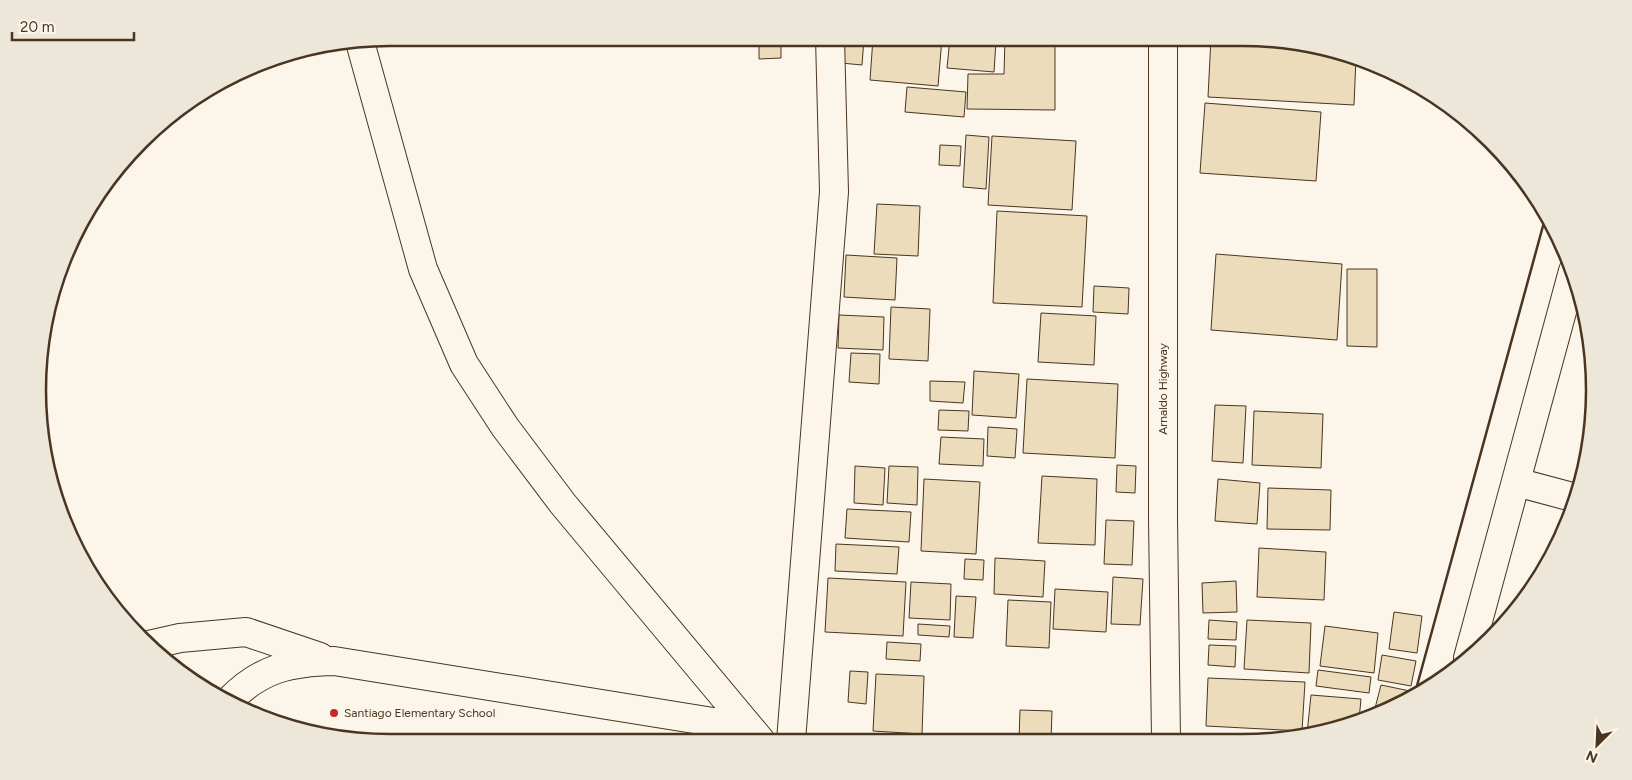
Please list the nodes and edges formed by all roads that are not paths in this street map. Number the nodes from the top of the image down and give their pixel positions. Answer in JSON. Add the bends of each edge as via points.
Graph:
{"nodes":[{"id":1,"x":830,"y":46,"type":"edge"},
{"id":2,"x":1163,"y":46,"type":"edge"},
{"id":3,"x":362,"y":48,"type":"edge"},
{"id":4,"x":1569,"y":285,"type":"edge"},
{"id":5,"x":1516,"y":482,"type":"junction"},
{"id":6,"x":1569,"y":496,"type":"edge"},
{"id":7,"x":158,"y":643,"type":"edge"},
{"id":8,"x":1471,"y":646,"type":"edge"},
{"id":9,"x":334,"y":661,"type":"junction"},
{"id":10,"x":234,"y":696,"type":"edge"},
{"id":11,"x":750,"y":734,"type":"edge"},
{"id":12,"x":755,"y":734,"type":"edge"},
{"id":13,"x":792,"y":734,"type":"edge"},
{"id":14,"x":1166,"y":734,"type":"edge"}],
"edges":[{"from":1,"to":13,"type":"street","via":[[834,192]]},
{"from":2,"to":14,"type":"street","name":"Arnaldo Highway"},
{"from":3,"to":12,"type":"street","via":[[423,269],[464,364],[505,427],[563,504]]},
{"from":4,"to":5,"type":"street"},
{"from":5,"to":6,"type":"street"},
{"from":5,"to":8,"type":"street"},
{"from":7,"to":9,"type":"street","via":[[246,632]]},
{"from":9,"to":10,"type":"street","via":[[300,662],[277,668],[256,678]]},
{"from":9,"to":11,"type":"street"}]}
